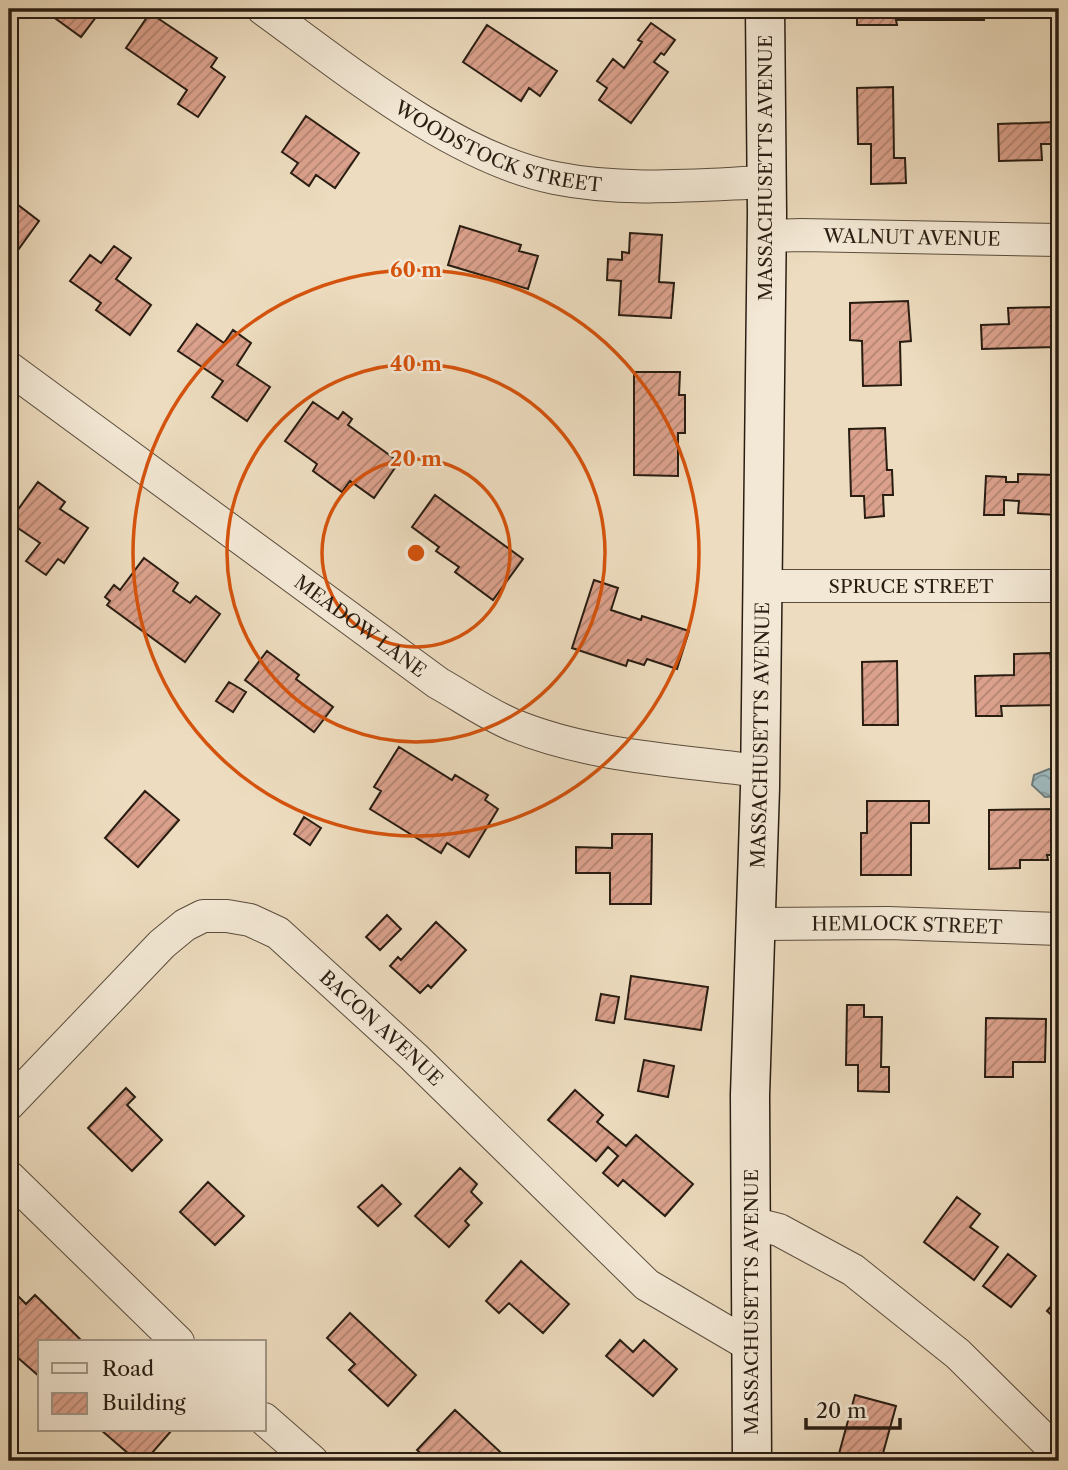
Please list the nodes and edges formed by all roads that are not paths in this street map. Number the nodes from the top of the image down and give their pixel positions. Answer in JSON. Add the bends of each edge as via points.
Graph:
{"nodes":[{"id":1,"x":263,"y":9,"type":"edge"},
{"id":2,"x":765,"y":9,"type":"edge"},
{"id":3,"x":766,"y":182,"type":"junction"},
{"id":4,"x":767,"y":236,"type":"junction"},
{"id":5,"x":1059,"y":240,"type":"edge"},
{"id":6,"x":9,"y":369,"type":"edge"},
{"id":7,"x":762,"y":586,"type":"junction"},
{"id":8,"x":1059,"y":586,"type":"edge"},
{"id":9,"x":760,"y":771,"type":"junction"},
{"id":10,"x":757,"y":924,"type":"junction"},
{"id":11,"x":1059,"y":929,"type":"edge"},
{"id":12,"x":9,"y":1104,"type":"edge"},
{"id":13,"x":9,"y":1177,"type":"edge"},
{"id":14,"x":751,"y":1223,"type":"junction"},
{"id":15,"x":176,"y":1340,"type":"edge"},
{"id":16,"x":751,"y":1346,"type":"junction"},
{"id":17,"x":266,"y":1421,"type":"edge"},
{"id":18,"x":1059,"y":1454,"type":"edge"},
{"id":19,"x":312,"y":1461,"type":"edge"},
{"id":20,"x":752,"y":1461,"type":"edge"}],
"edges":[{"from":1,"to":3,"type":"street","name":"WOODSTOCK STREET","via":[[441,131],[517,168],[596,184]]},
{"from":2,"to":3,"type":"main road","name":"MASSACHUSETTS AVENUE"},
{"from":3,"to":4,"type":"main road","name":"MASSACHUSETTS AVENUE"},
{"from":4,"to":5,"type":"street","name":"WALNUT AVENUE"},
{"from":4,"to":7,"type":"main road","name":"MASSACHUSETTS AVENUE"},
{"from":6,"to":9,"type":"street","name":"MEADOW LANE","via":[[438,683],[513,725],[625,755]]},
{"from":7,"to":8,"type":"street","name":"SPRUCE STREET"},
{"from":7,"to":9,"type":"main road","name":"MASSACHUSETTS AVENUE"},
{"from":9,"to":10,"type":"main road","name":"MASSACHUSETTS AVENUE"},
{"from":10,"to":11,"type":"street","name":"HEMLOCK STREET"},
{"from":10,"to":14,"type":"main road","name":"MASSACHUSETTS AVENUE","via":[[750,1095]]},
{"from":12,"to":16,"type":"street","name":"BACON AVENUE","via":[[185,925],[203,916],[250,920],[278,933],[350,997],[647,1285]]},
{"from":13,"to":15,"type":"street"},
{"from":14,"to":16,"type":"main road","name":"MASSACHUSETTS AVENUE"},
{"from":14,"to":18,"type":"street","via":[[779,1230],[853,1270],[958,1354]]},
{"from":16,"to":20,"type":"main road","name":"MASSACHUSETTS AVENUE"},
{"from":17,"to":19,"type":"street"}]}
